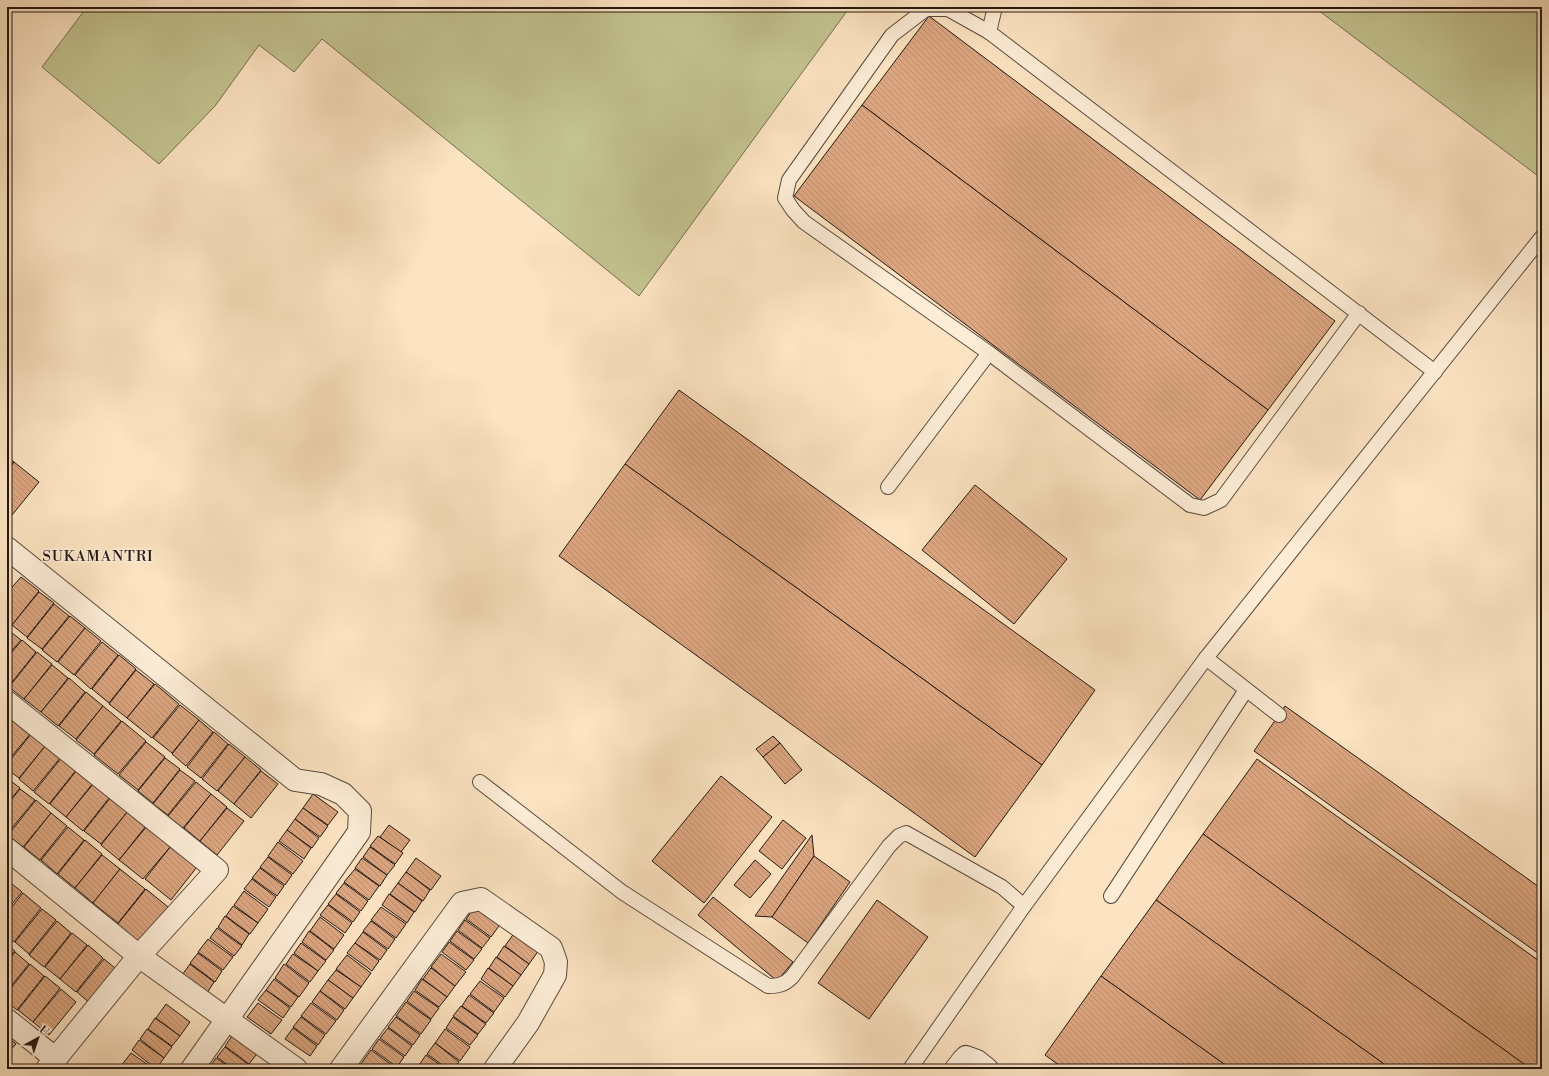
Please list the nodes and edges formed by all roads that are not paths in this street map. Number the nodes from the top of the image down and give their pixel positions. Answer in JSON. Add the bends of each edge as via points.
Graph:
{"nodes":[{"id":1,"x":995,"y":7,"type":"edge"},
{"id":2,"x":989,"y":32,"type":"junction"},
{"id":3,"x":1542,"y":237,"type":"edge"},
{"id":4,"x":1359,"y":313,"type":"junction"},
{"id":5,"x":989,"y":353,"type":"junction"},
{"id":6,"x":1435,"y":372,"type":"junction"},
{"id":7,"x":888,"y":487,"type":"dead end"},
{"id":8,"x":11,"y":558,"type":"edge"},
{"id":9,"x":1206,"y":658,"type":"junction"},
{"id":10,"x":1246,"y":690,"type":"junction"},
{"id":11,"x":7,"y":702,"type":"edge"},
{"id":12,"x":1279,"y":715,"type":"dead end"},
{"id":13,"x":480,"y":782,"type":"dead end"},
{"id":14,"x":7,"y":849,"type":"edge"},
{"id":15,"x":1111,"y":896,"type":"dead end"},
{"id":16,"x":1024,"y":906,"type":"junction"},
{"id":17,"x":139,"y":956,"type":"junction"},
{"id":18,"x":7,"y":1020,"type":"edge"},
{"id":19,"x":228,"y":1020,"type":"junction"},
{"id":20,"x":51,"y":1064,"type":"edge"},
{"id":21,"x":959,"y":1064,"type":"edge"},
{"id":22,"x":192,"y":1069,"type":"edge"},
{"id":23,"x":296,"y":1069,"type":"edge"},
{"id":24,"x":342,"y":1069,"type":"edge"},
{"id":25,"x":496,"y":1069,"type":"edge"},
{"id":26,"x":910,"y":1069,"type":"edge"},
{"id":27,"x":987,"y":1069,"type":"edge"}],
"edges":[{"from":1,"to":2,"type":"lane"},
{"from":2,"to":4,"type":"lane"},
{"from":2,"to":5,"type":"lane","via":[[948,9],[926,9],[892,36],[789,180],[785,198],[804,222]]},
{"from":3,"to":6,"type":"lane"},
{"from":4,"to":5,"type":"lane","via":[[1221,500],[1204,508],[1190,505]]},
{"from":4,"to":6,"type":"lane"},
{"from":5,"to":7,"type":"lane"},
{"from":6,"to":9,"type":"lane"},
{"from":8,"to":19,"type":"street","via":[[295,780],[320,784],[343,794],[360,811],[359,832]]},
{"from":9,"to":10,"type":"lane"},
{"from":9,"to":16,"type":"lane"},
{"from":10,"to":12,"type":"lane"},
{"from":10,"to":15,"type":"lane"},
{"from":11,"to":17,"type":"street","via":[[217,870]]},
{"from":13,"to":16,"type":"lane","via":[[622,892],[768,986],[786,983],[792,977],[890,846],[899,836],[906,833],[1002,888]]},
{"from":14,"to":17,"type":"street"},
{"from":16,"to":26,"type":"lane"},
{"from":17,"to":19,"type":"street"},
{"from":17,"to":20,"type":"street"},
{"from":18,"to":20,"type":"street"},
{"from":19,"to":22,"type":"street"},
{"from":19,"to":23,"type":"street"},
{"from":21,"to":27,"type":"street","via":[[966,1057]]},
{"from":24,"to":25,"type":"street","via":[[462,903],[481,899],[551,948],[556,962],[555,975],[528,1023]]}]}
